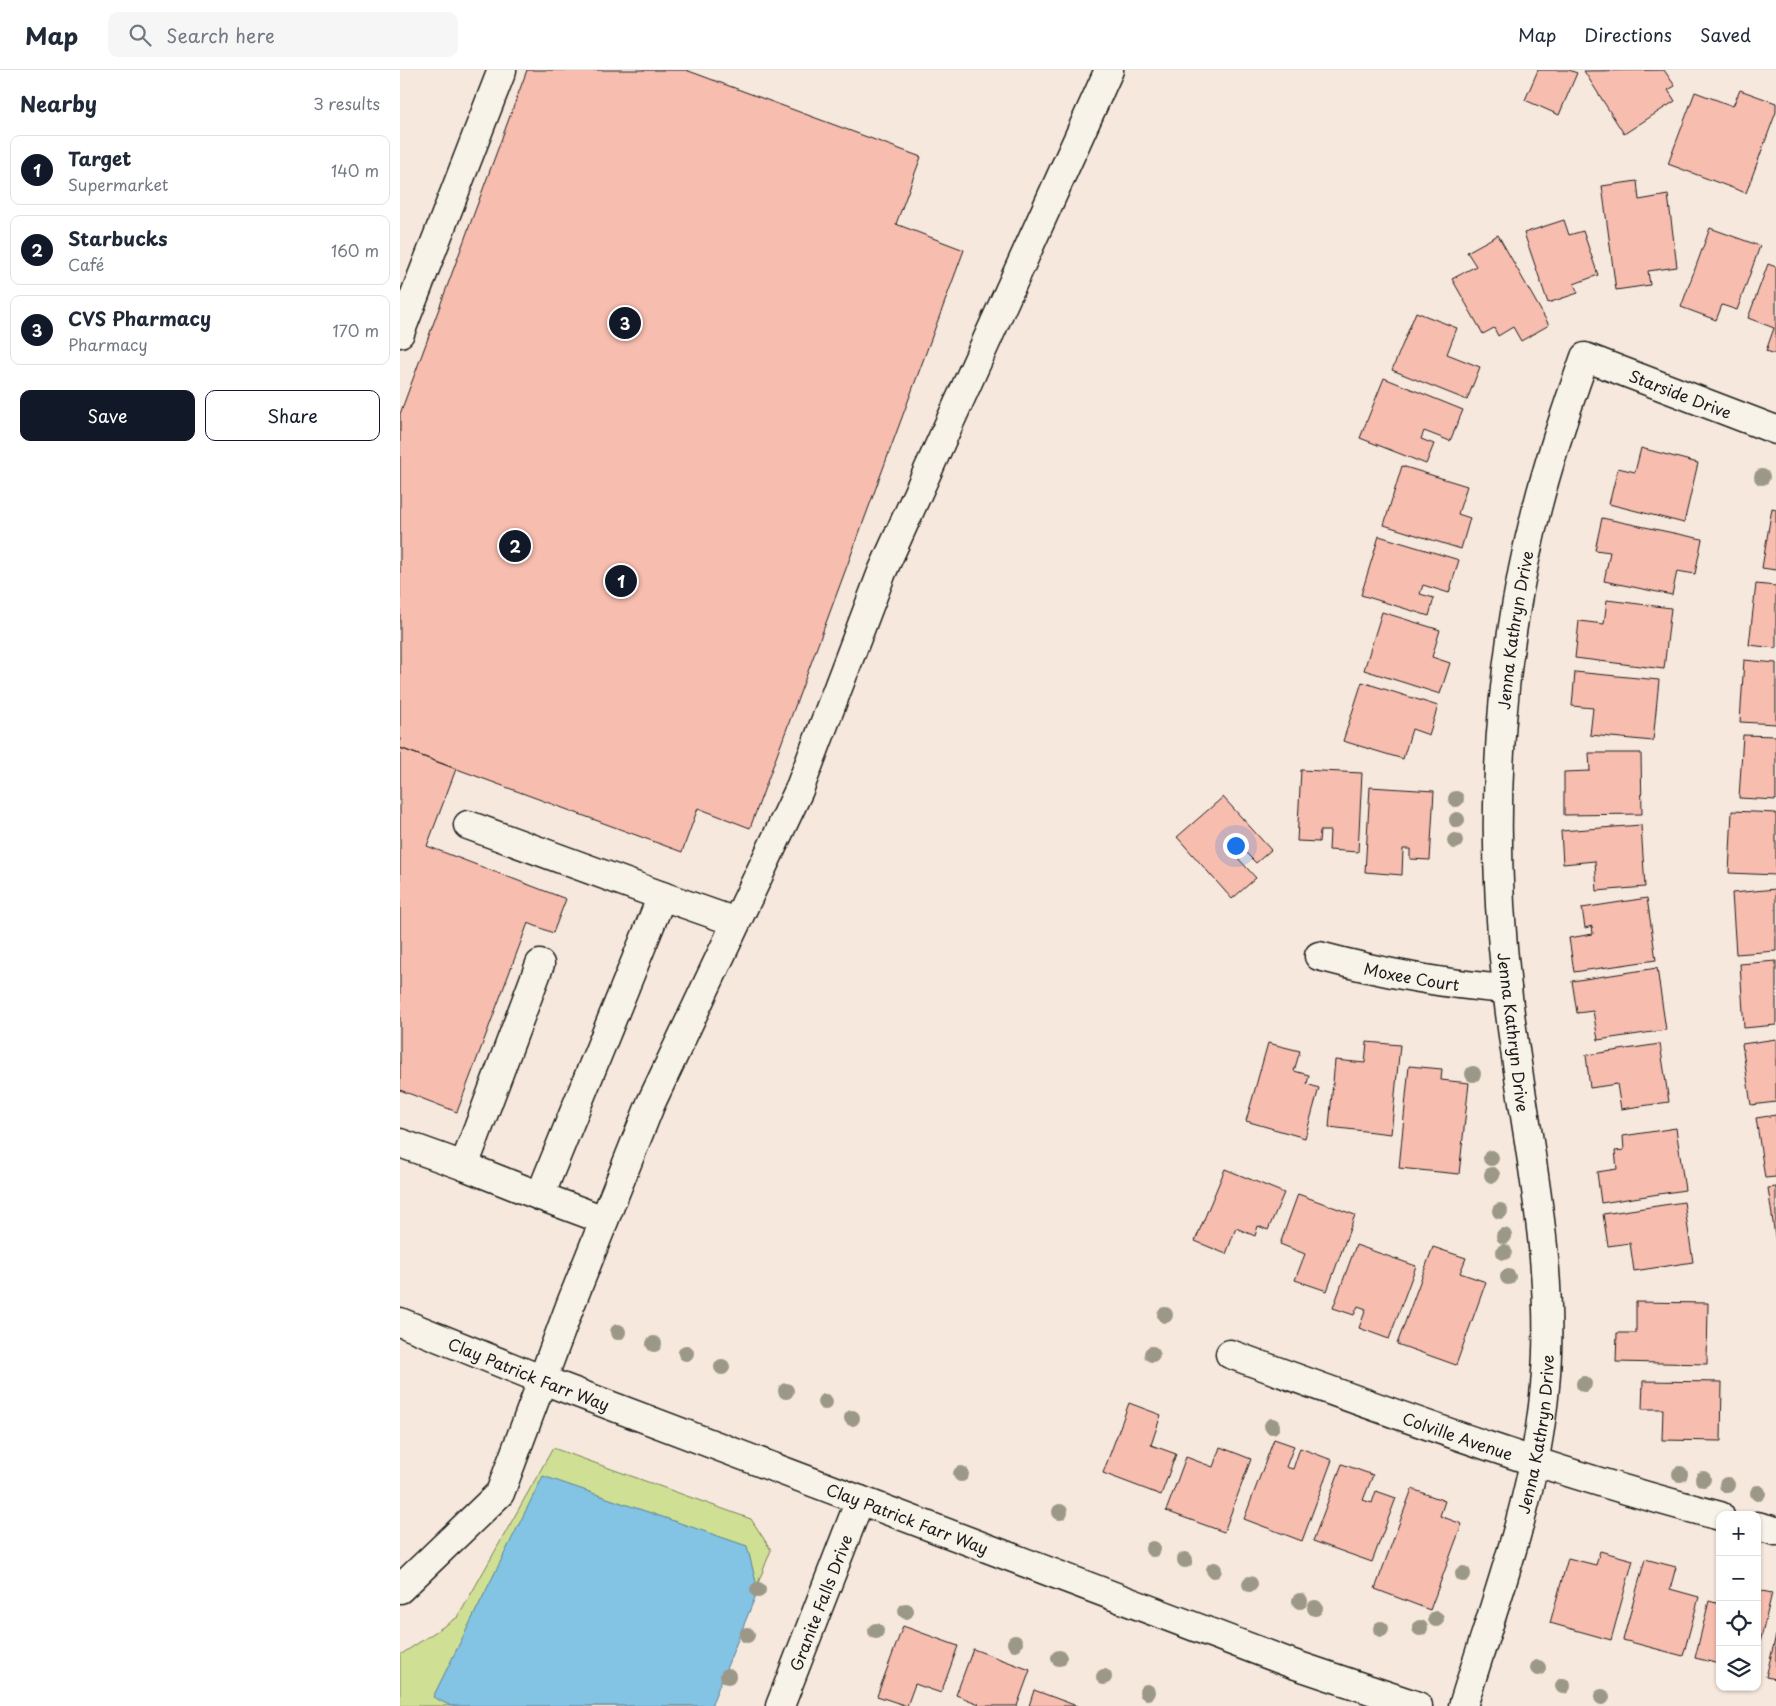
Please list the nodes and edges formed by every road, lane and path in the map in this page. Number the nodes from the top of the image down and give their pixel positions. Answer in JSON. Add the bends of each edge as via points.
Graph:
{"nodes":[{"id":1,"x":502,"y":70,"type":"edge"},
{"id":2,"x":1109,"y":70,"type":"edge"},
{"id":3,"x":400,"y":333,"type":"edge"},
{"id":4,"x":1585,"y":357,"type":"joint"},
{"id":5,"x":1776,"y":430,"type":"edge"},
{"id":6,"x":468,"y":825,"type":"dead end"},
{"id":7,"x":662,"y":896,"type":"junction"},
{"id":8,"x":736,"y":922,"type":"junction"},
{"id":9,"x":1319,"y":956,"type":"dead end"},
{"id":10,"x":540,"y":964,"type":"dead end"},
{"id":11,"x":1507,"y":989,"type":"junction"},
{"id":12,"x":400,"y":1143,"type":"edge"},
{"id":13,"x":464,"y":1166,"type":"junction"},
{"id":14,"x":540,"y":1196,"type":"junction"},
{"id":15,"x":604,"y":1220,"type":"junction"},
{"id":16,"x":400,"y":1322,"type":"edge"},
{"id":17,"x":1230,"y":1354,"type":"dead end"},
{"id":18,"x":543,"y":1380,"type":"junction"},
{"id":19,"x":1535,"y":1462,"type":"junction"},
{"id":20,"x":860,"y":1500,"type":"junction"},
{"id":21,"x":1716,"y":1515,"type":"edge"},
{"id":22,"x":1761,"y":1527,"type":"edge"},
{"id":23,"x":1776,"y":1531,"type":"edge"},
{"id":24,"x":400,"y":1589,"type":"edge"},
{"id":25,"x":780,"y":1706,"type":"edge"},
{"id":26,"x":1418,"y":1706,"type":"edge"},
{"id":27,"x":1463,"y":1706,"type":"edge"}],
"edges":[{"from":1,"to":3,"type":"street"},
{"from":2,"to":8,"type":"street","via":[[882,572],[799,790]]},
{"from":4,"to":5,"type":"street","name":"Starside Drive"},
{"from":4,"to":11,"type":"street","name":"Jenna Kathryn Drive","via":[[1536,509],[1514,620],[1502,710],[1497,801],[1498,892]]},
{"from":6,"to":7,"type":"street"},
{"from":7,"to":8,"type":"street"},
{"from":7,"to":14,"type":"street"},
{"from":8,"to":15,"type":"street","via":[[651,1103]]},
{"from":9,"to":11,"type":"street","name":"Moxee Court","via":[[1392,975]]},
{"from":10,"to":13,"type":"street"},
{"from":11,"to":19,"type":"street","name":"Jenna Kathryn Drive","via":[[1545,1259],[1548,1322],[1546,1386]]},
{"from":12,"to":13,"type":"street"},
{"from":13,"to":14,"type":"street"},
{"from":14,"to":15,"type":"street"},
{"from":15,"to":18,"type":"street"},
{"from":16,"to":18,"type":"street","name":"Clay Patrick Farr Way"},
{"from":17,"to":19,"type":"street","name":"Colville Avenue"},
{"from":18,"to":20,"type":"street","name":"Clay Patrick Farr Way"},
{"from":18,"to":24,"type":"street","via":[[500,1493]]},
{"from":19,"to":21,"type":"street","name":"Colville Avenue"},
{"from":19,"to":27,"type":"street","name":"Jenna Kathryn Drive","via":[[1527,1500]]},
{"from":20,"to":25,"type":"street","name":"Granite Falls Drive"},
{"from":20,"to":26,"type":"street","name":"Clay Patrick Farr Way","via":[[1292,1664]]},
{"from":22,"to":23,"type":"street"}]}
